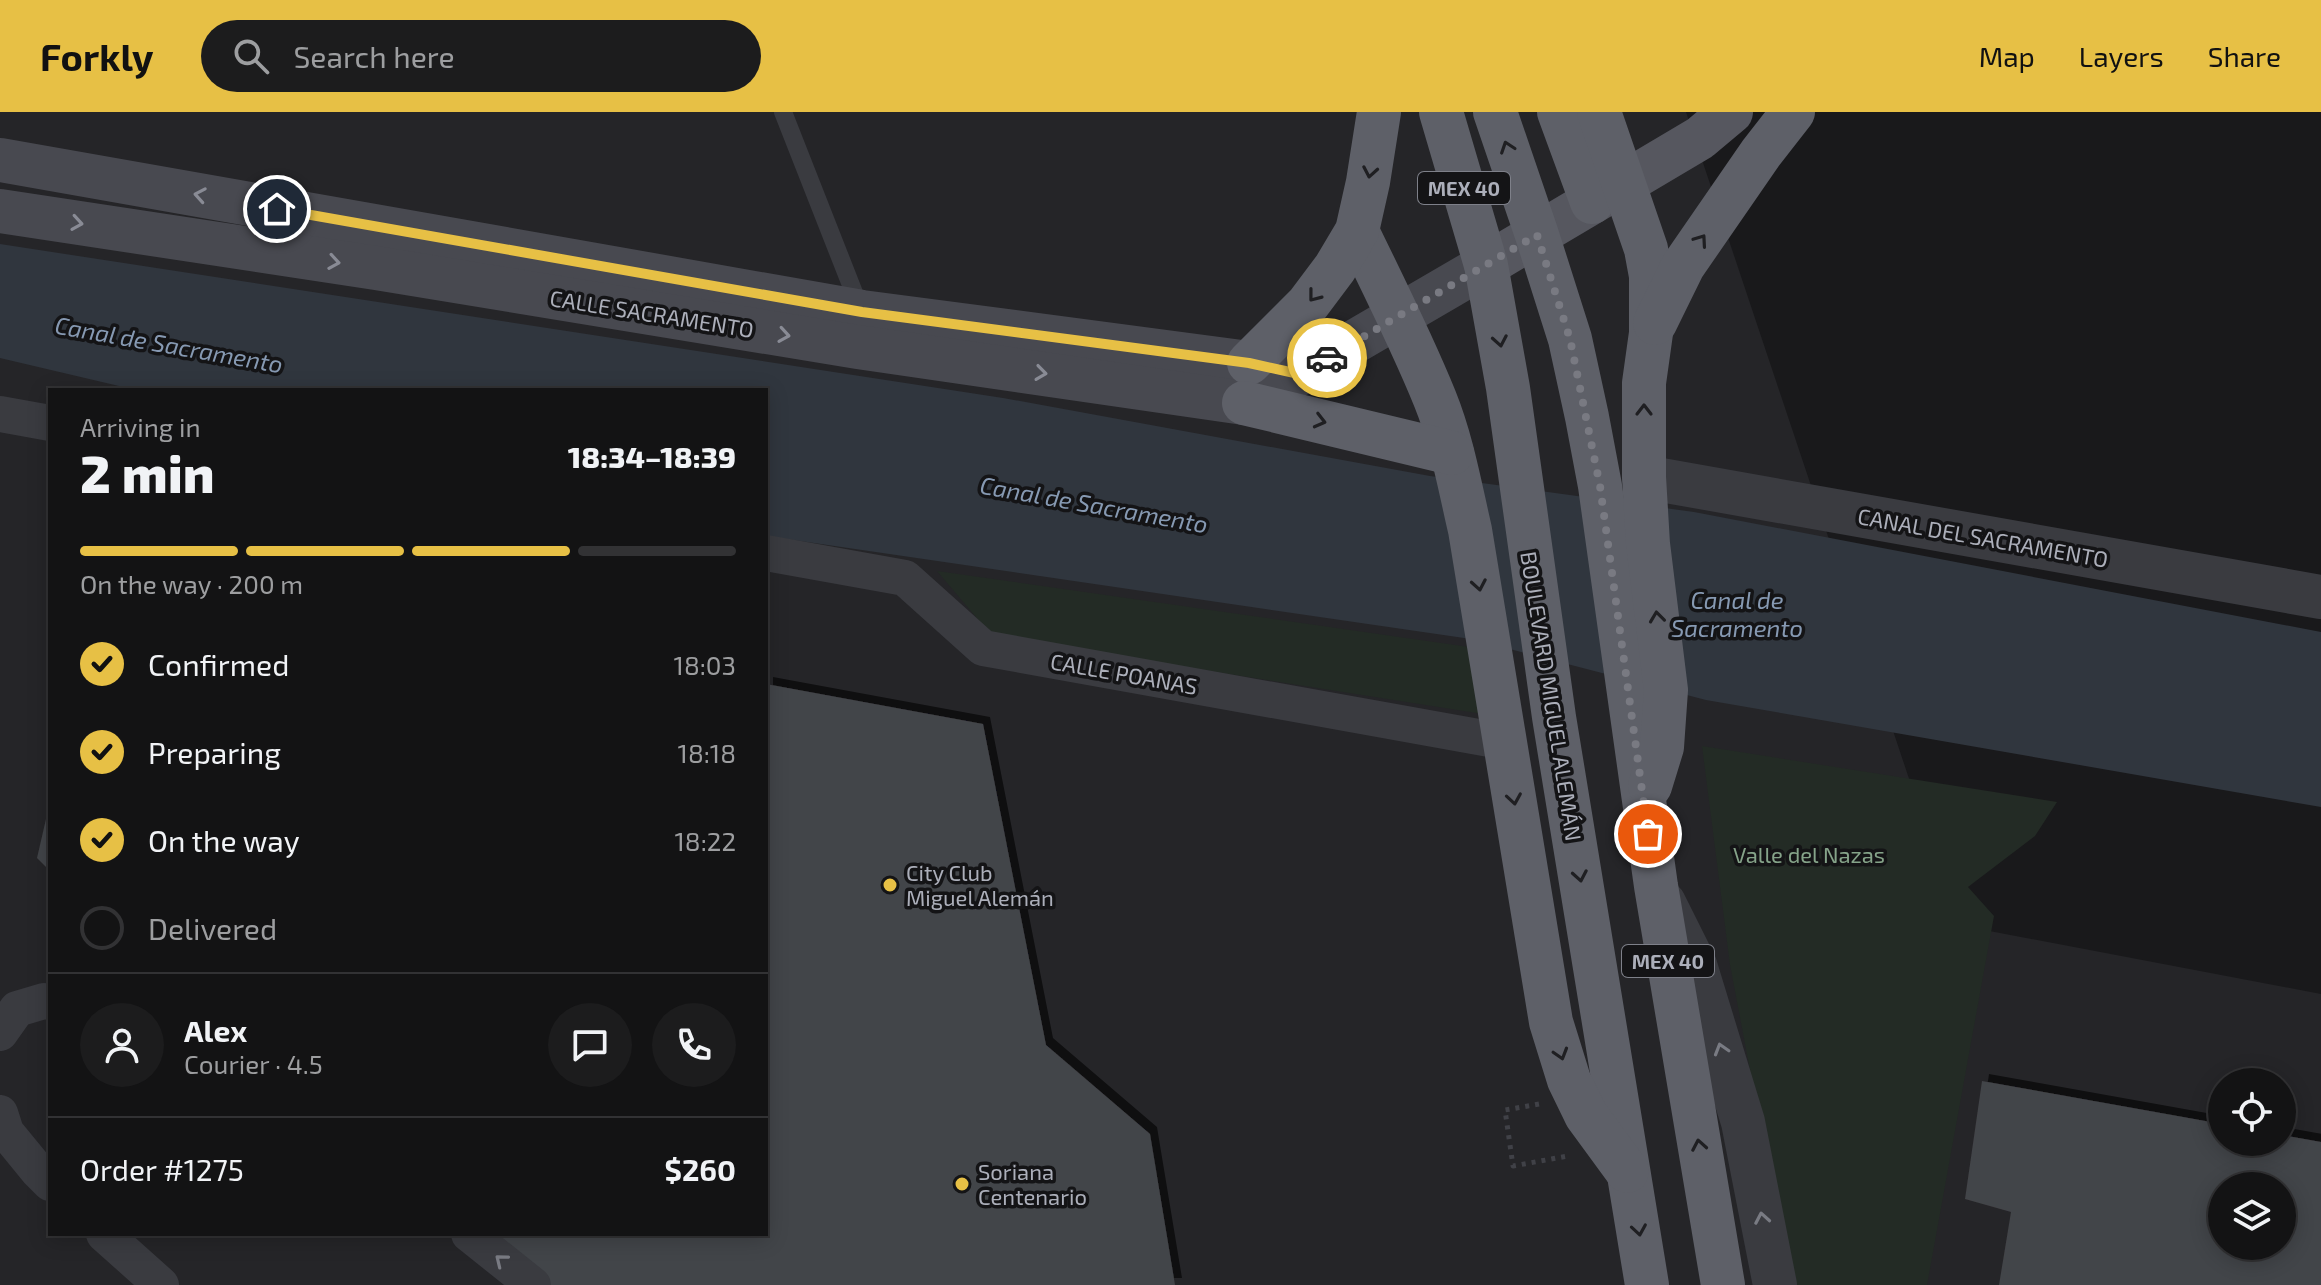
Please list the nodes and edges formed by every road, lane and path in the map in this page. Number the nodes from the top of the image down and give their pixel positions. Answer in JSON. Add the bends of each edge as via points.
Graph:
{"nodes":[{"id":1,"x":783,"y":112,"type":"edge"},
{"id":2,"x":1379,"y":112,"type":"edge"},
{"id":3,"x":1441,"y":112,"type":"edge"},
{"id":4,"x":1495,"y":112,"type":"edge"},
{"id":5,"x":1559,"y":112,"type":"edge"},
{"id":6,"x":1599,"y":112,"type":"edge"},
{"id":7,"x":1791,"y":112,"type":"edge"},
{"id":8,"x":1716,"y":125,"type":"edge"},
{"id":9,"x":0,"y":160,"type":"edge"},
{"id":10,"x":1608,"y":193,"type":"junction"},
{"id":11,"x":0,"y":211,"type":"edge"},
{"id":12,"x":1357,"y":231,"type":"junction"},
{"id":13,"x":1537,"y":235,"type":"junction"},
{"id":14,"x":1486,"y":265,"type":"junction"},
{"id":15,"x":1398,"y":316,"type":"junction"},
{"id":16,"x":860,"y":329,"type":"junction"},
{"id":17,"x":1651,"y":333,"type":"junction"},
{"id":18,"x":1247,"y":383,"type":"junction"},
{"id":19,"x":0,"y":414,"type":"edge"},
{"id":20,"x":48,"y":423,"type":"edge"},
{"id":21,"x":1452,"y":453,"type":"junction"},
{"id":22,"x":1644,"y":477,"type":"junction"},
{"id":23,"x":1628,"y":545,"type":"junction"},
{"id":24,"x":768,"y":553,"type":"edge"},
{"id":25,"x":2321,"y":597,"type":"edge"},
{"id":26,"x":1506,"y":742,"type":"junction"},
{"id":27,"x":1656,"y":886,"type":"junction"},
{"id":28,"x":1505,"y":1110,"type":"dead end"},
{"id":29,"x":0,"y":1113,"type":"edge"},
{"id":30,"x":1620,"y":1162,"type":"junction"},
{"id":31,"x":48,"y":1181,"type":"edge"},
{"id":32,"x":472,"y":1236,"type":"edge"},
{"id":33,"x":533,"y":1285,"type":"edge"},
{"id":34,"x":1647,"y":1285,"type":"edge"},
{"id":35,"x":1723,"y":1285,"type":"edge"},
{"id":36,"x":1775,"y":1285,"type":"edge"}],
"edges":[{"from":1,"to":16,"type":"lane"},
{"from":2,"to":12,"type":"highway","one_way":true},
{"from":3,"to":14,"type":"highway","name":"BOULEVARD MIGUEL ALEMÁN","number":"MEX 40"},
{"from":13,"to":4,"type":"highway","number":"MEX 40","one_way":true},
{"from":5,"to":10,"type":"highway"},
{"from":6,"to":10,"type":"highway"},
{"from":7,"to":8,"type":"main road"},
{"from":17,"to":7,"type":"highway","one_way":true,"via":[[1683,266]]},
{"from":8,"to":10,"type":"main road"},
{"from":16,"to":9,"type":"main road","name":"CALLE SACRAMENTO","one_way":true},
{"from":10,"to":13,"type":"main road"},
{"from":10,"to":17,"type":"highway","via":[[1646,249]]},
{"from":11,"to":16,"type":"main road","name":"CALLE SACRAMENTO","one_way":true,"via":[[392,271]]},
{"from":12,"to":15,"type":"highway"},
{"from":12,"to":18,"type":"highway","one_way":true},
{"from":13,"to":14,"type":"main road"},
{"from":13,"to":23,"type":"highway","number":"MEX 40","via":[[1570,339],[1600,486]]},
{"from":14,"to":15,"type":"main road"},
{"from":14,"to":30,"type":"highway","name":"BOULEVARD MIGUEL ALEMÁN","number":"MEX 40","one_way":true},
{"from":15,"to":18,"type":"main road","via":[[1299,374]]},
{"from":15,"to":21,"type":"highway","via":[[1436,401]]},
{"from":16,"to":18,"type":"main road","name":"CALLE SACRAMENTO"},
{"from":22,"to":17,"type":"highway","one_way":true,"via":[[1644,383]]},
{"from":18,"to":21,"type":"highway","one_way":true},
{"from":19,"to":20,"type":"street"},
{"from":21,"to":26,"type":"highway","one_way":true},
{"from":22,"to":23,"type":"highway"},
{"from":22,"to":25,"type":"street","name":"CANAL DEL SACRAMENTO"},
{"from":27,"to":23,"type":"highway","number":"MEX 40","one_way":true,"via":[[1644,808],[1647,695]]},
{"from":24,"to":26,"type":"street","name":"CALLE POANAS","via":[[905,578],[983,648]]},
{"from":26,"to":30,"type":"highway","one_way":true,"via":[[1551,1022],[1586,1115]]},
{"from":35,"to":27,"type":"highway","number":"MEX 40","one_way":true},
{"from":36,"to":27,"type":"street","one_way":true,"via":[[1739,1108],[1695,965]]},
{"from":28,"to":30,"type":"path","via":[[1513,1166]]},
{"from":29,"to":31,"type":"street","via":[[6,1132]]},
{"from":30,"to":34,"type":"highway","name":"BOULEVARD MIGUEL ALEMÁN","number":"MEX 40","one_way":true},
{"from":33,"to":32,"type":"street","one_way":true}]}
